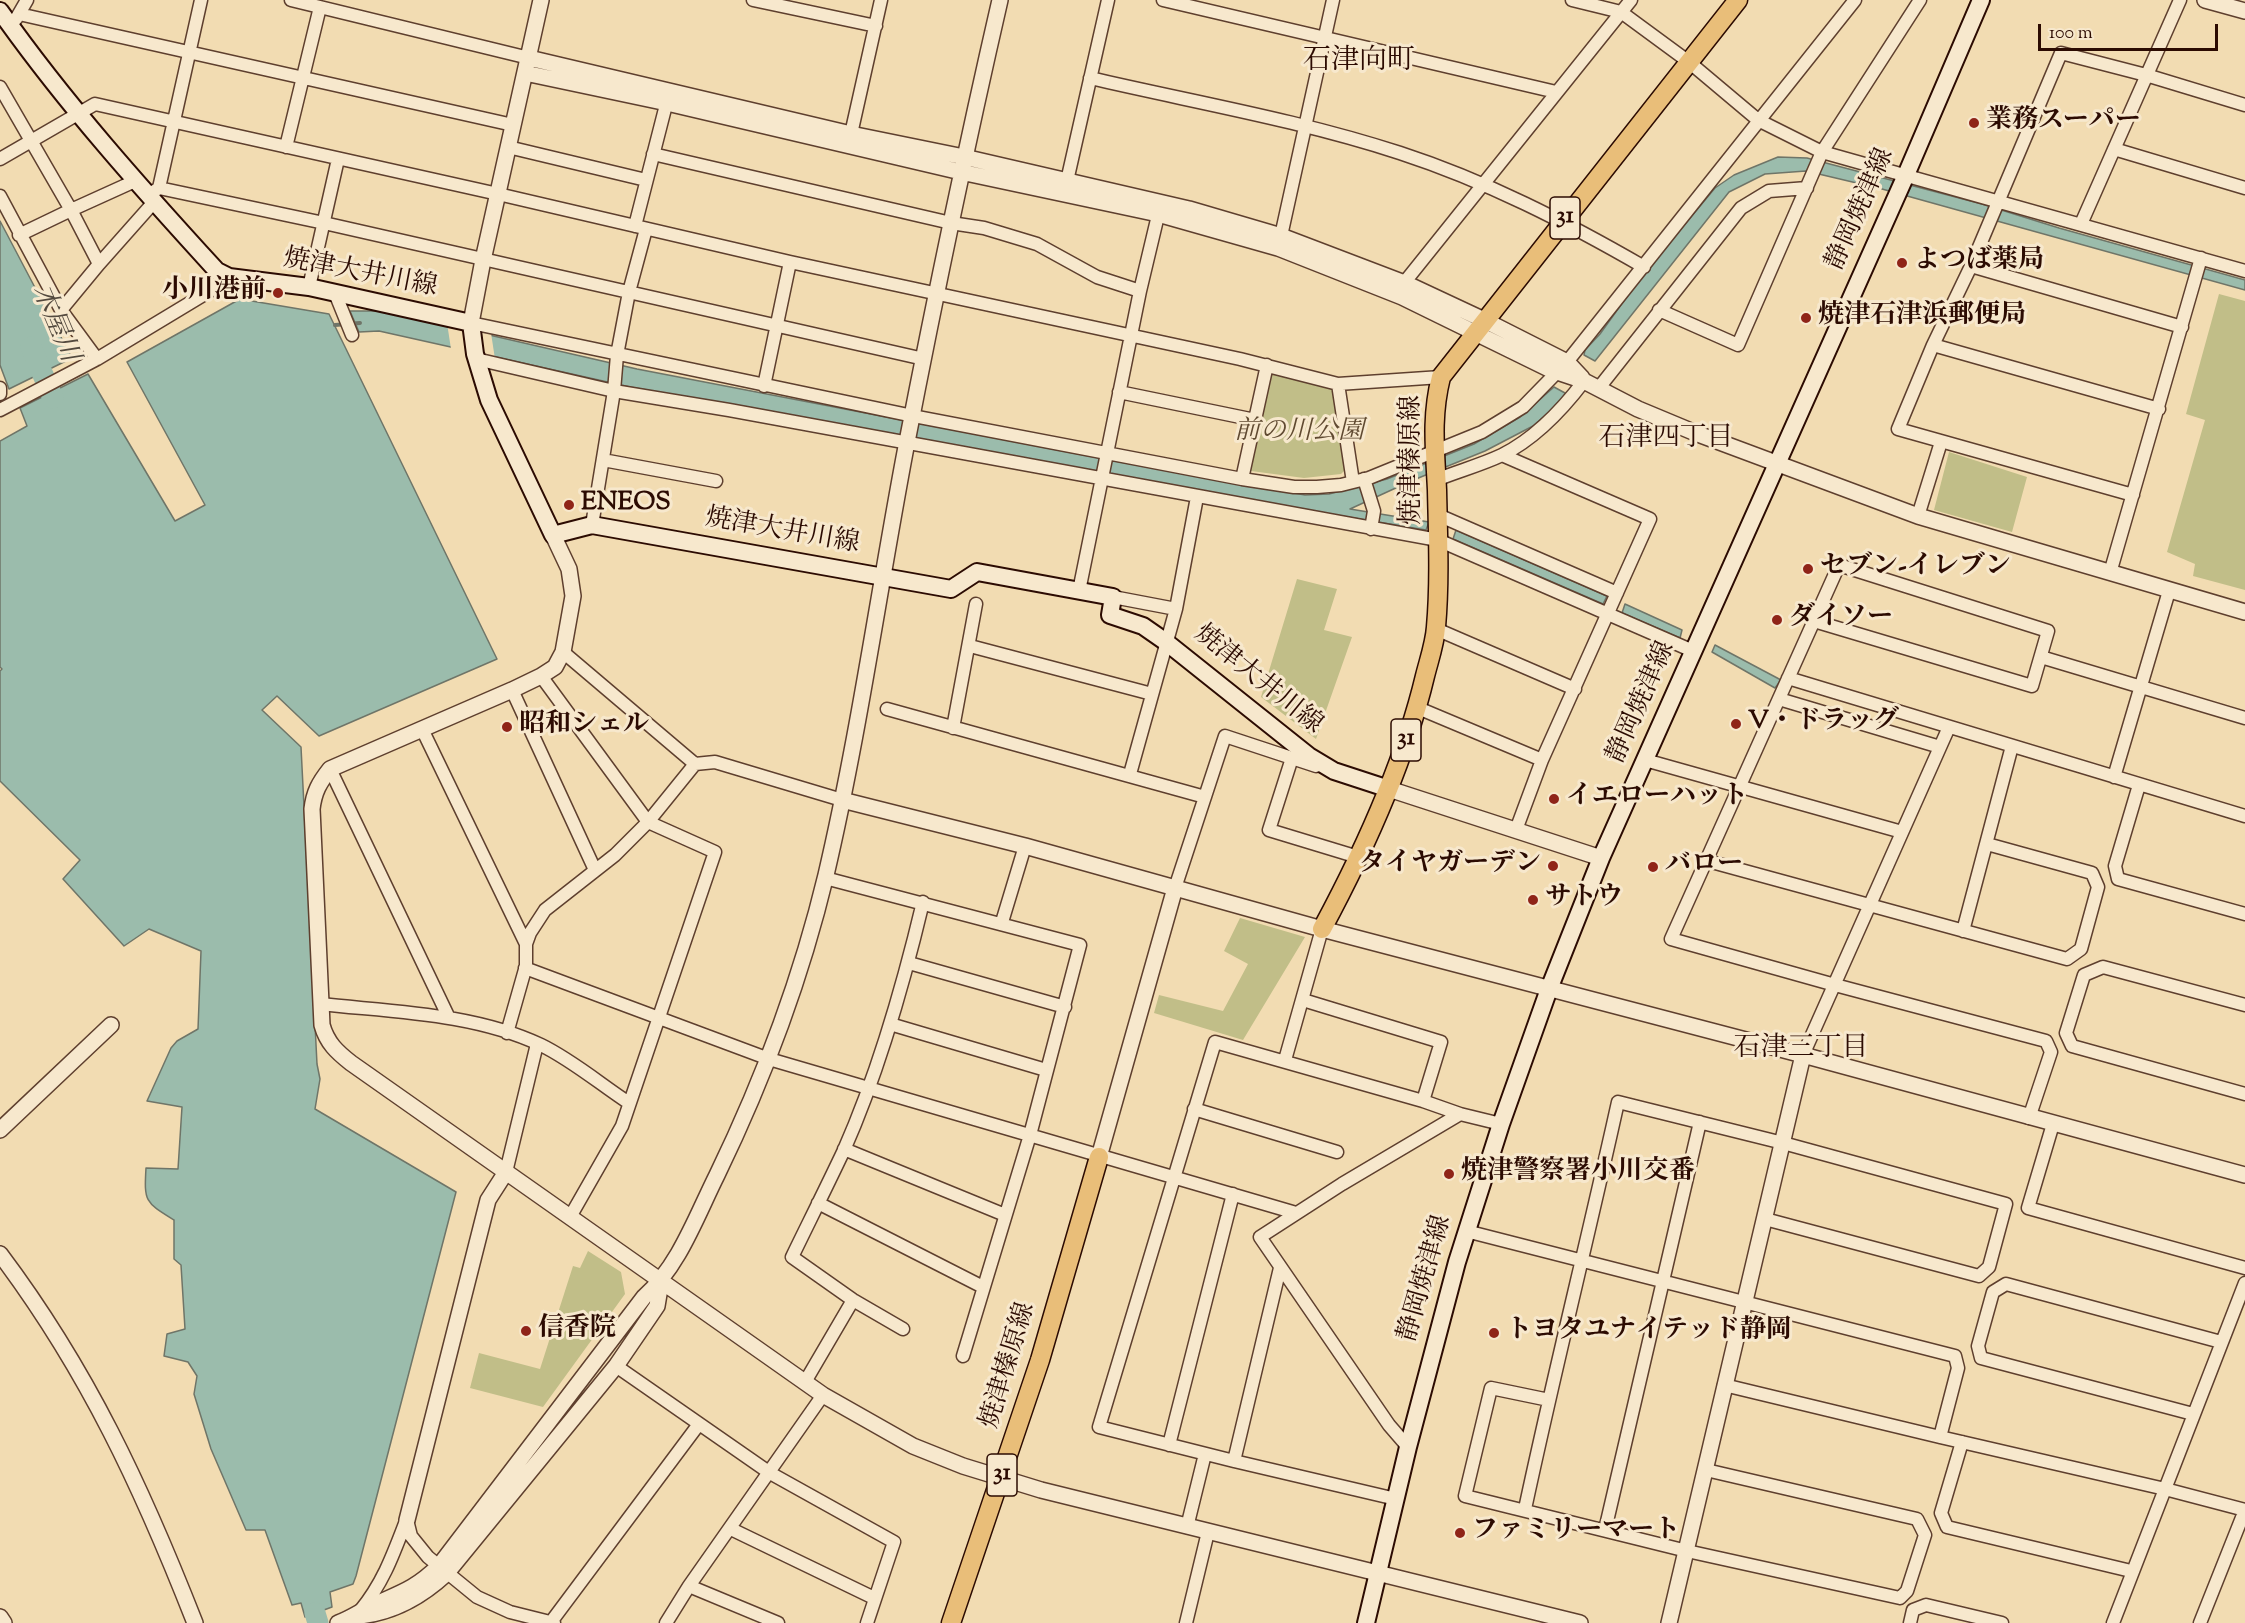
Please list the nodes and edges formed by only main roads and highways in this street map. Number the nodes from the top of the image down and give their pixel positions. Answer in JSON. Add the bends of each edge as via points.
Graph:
{"nodes":[{"id":1,"x":1738,"y":0,"type":"edge"},
{"id":2,"x":1981,"y":0,"type":"edge"},
{"id":3,"x":8,"y":21,"type":"edge"},
{"id":4,"x":1389,"y":789,"type":"junction"},
{"id":5,"x":1322,"y":929,"type":"road end"},
{"id":6,"x":1099,"y":1157,"type":"road end"},
{"id":7,"x":951,"y":1623,"type":"edge"},
{"id":8,"x":1366,"y":1623,"type":"edge"}],
"edges":[{"from":1,"to":4,"type":"main road","name":"焼津榛原線","number":"31","via":[[1441,377],[1435,402],[1436,629],[1418,708]]},
{"from":2,"to":8,"type":"main road","name":"静岡焼津線","via":[[1601,858],[1549,989],[1466,1231]]},
{"from":3,"to":4,"type":"main road","name":"焼津大井川線","via":[[135,181],[154,195],[217,271],[229,277],[309,287],[471,326],[475,357],[489,400],[553,535],[592,525],[951,589],[977,572],[1113,597],[1110,615],[1143,626],[1166,642],[1309,756],[1334,771]]},
{"from":4,"to":5,"type":"main road","name":"焼津榛原線","number":"31"},
{"from":6,"to":7,"type":"main road","name":"焼津榛原線","number":"31","via":[[1040,1360]]}]}
